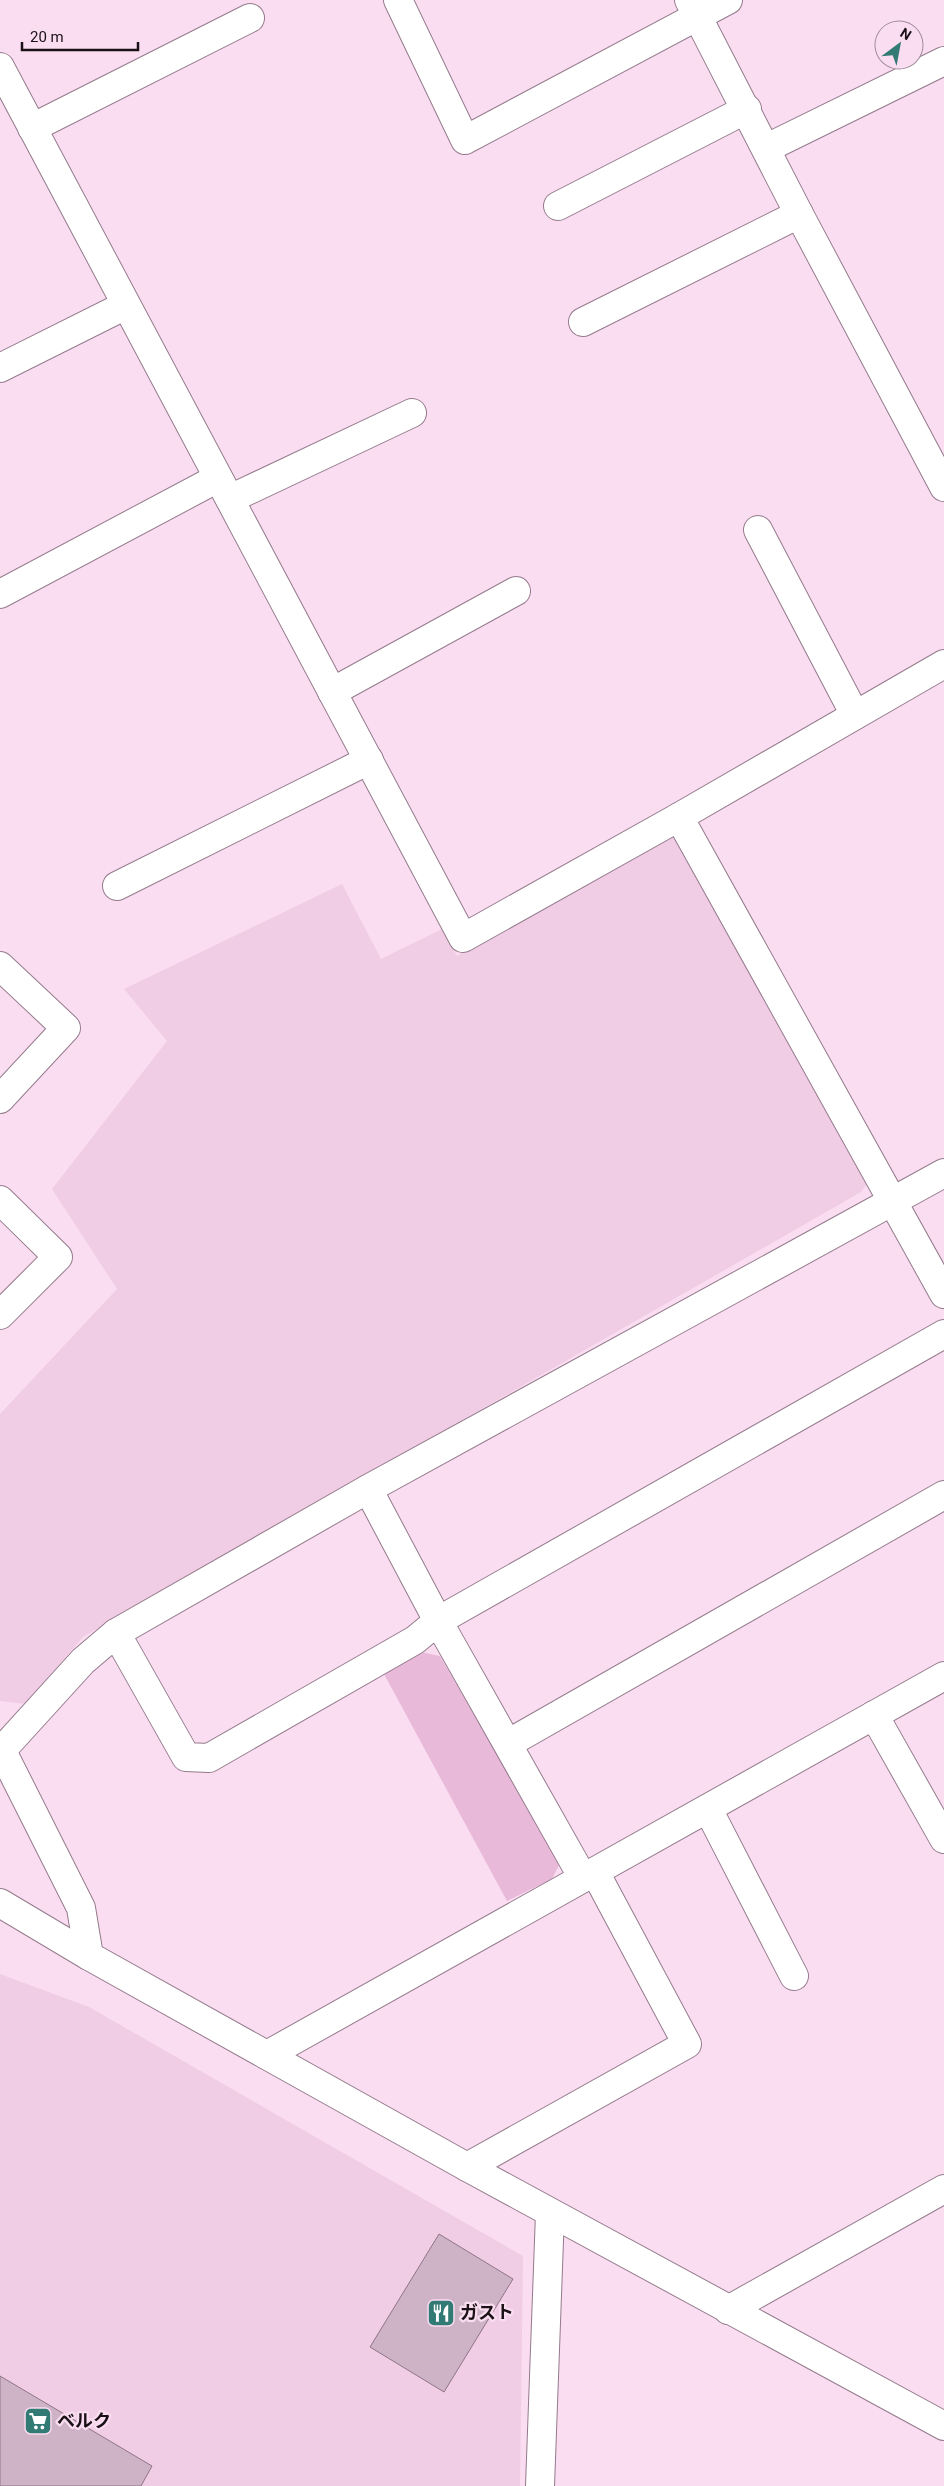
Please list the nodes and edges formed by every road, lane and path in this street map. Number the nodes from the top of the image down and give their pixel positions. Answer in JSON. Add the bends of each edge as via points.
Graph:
{"nodes":[{"id":1,"x":398,"y":0,"type":"edge"},
{"id":2,"x":728,"y":0,"type":"edge"},
{"id":3,"x":693,"y":8,"type":"edge"},
{"id":4,"x":250,"y":18,"type":"dead end"},
{"id":5,"x":944,"y":61,"type":"edge"},
{"id":6,"x":0,"y":68,"type":"edge"},
{"id":7,"x":746,"y":109,"type":"junction"},
{"id":8,"x":32,"y":128,"type":"junction"},
{"id":9,"x":767,"y":148,"type":"junction"},
{"id":10,"x":558,"y":206,"type":"dead end"},
{"id":11,"x":799,"y":214,"type":"junction"},
{"id":12,"x":126,"y":305,"type":"junction"},
{"id":13,"x":583,"y":322,"type":"dead end"},
{"id":14,"x":0,"y":368,"type":"edge"},
{"id":15,"x":412,"y":413,"type":"dead end"},
{"id":16,"x":944,"y":487,"type":"edge"},
{"id":17,"x":224,"y":489,"type":"junction"},
{"id":18,"x":758,"y":530,"type":"dead end"},
{"id":19,"x":516,"y":591,"type":"dead end"},
{"id":20,"x":0,"y":594,"type":"edge"},
{"id":21,"x":944,"y":664,"type":"edge"},
{"id":22,"x":332,"y":692,"type":"junction"},
{"id":23,"x":854,"y":715,"type":"junction"},
{"id":24,"x":369,"y":760,"type":"junction"},
{"id":25,"x":679,"y":817,"type":"junction"},
{"id":26,"x":117,"y":886,"type":"dead end"},
{"id":27,"x":0,"y":966,"type":"edge"},
{"id":28,"x":0,"y":1099,"type":"edge"},
{"id":29,"x":944,"y":1173,"type":"edge"},
{"id":30,"x":0,"y":1200,"type":"edge"},
{"id":31,"x":894,"y":1201,"type":"junction"},
{"id":32,"x":944,"y":1294,"type":"edge"},
{"id":33,"x":0,"y":1314,"type":"edge"},
{"id":34,"x":944,"y":1334,"type":"edge"},
{"id":35,"x":368,"y":1489,"type":"junction"},
{"id":36,"x":944,"y":1495,"type":"edge"},
{"id":37,"x":438,"y":1621,"type":"junction"},
{"id":38,"x":116,"y":1633,"type":"junction"},
{"id":39,"x":944,"y":1676,"type":"edge"},
{"id":40,"x":874,"y":1715,"type":"junction"},
{"id":41,"x":509,"y":1744,"type":"junction"},
{"id":42,"x":1,"y":1748,"type":"edge"},
{"id":43,"x":708,"y":1808,"type":"junction"},
{"id":44,"x":944,"y":1839,"type":"edge"},
{"id":45,"x":589,"y":1875,"type":"junction"},
{"id":46,"x":0,"y":1903,"type":"edge"},
{"id":47,"x":89,"y":1956,"type":"junction"},
{"id":48,"x":794,"y":1976,"type":"dead end"},
{"id":49,"x":267,"y":2055,"type":"junction"},
{"id":50,"x":467,"y":2167,"type":"junction"},
{"id":51,"x":944,"y":2189,"type":"edge"},
{"id":52,"x":550,"y":2213,"type":"junction"},
{"id":53,"x":728,"y":2310,"type":"junction"},
{"id":54,"x":944,"y":2426,"type":"edge"},
{"id":55,"x":540,"y":2486,"type":"edge"}],
"edges":[{"from":1,"to":3,"type":"street","via":[[465,140]]},
{"from":2,"to":3,"type":"street"},
{"from":3,"to":7,"type":"street"},
{"from":4,"to":8,"type":"street"},
{"from":5,"to":9,"type":"street"},
{"from":6,"to":8,"type":"street"},
{"from":7,"to":9,"type":"street"},
{"from":7,"to":10,"type":"street"},
{"from":8,"to":12,"type":"street"},
{"from":9,"to":11,"type":"street"},
{"from":11,"to":13,"type":"street"},
{"from":11,"to":16,"type":"street"},
{"from":12,"to":14,"type":"street"},
{"from":12,"to":17,"type":"street"},
{"from":15,"to":17,"type":"street"},
{"from":17,"to":20,"type":"street"},
{"from":17,"to":22,"type":"street"},
{"from":18,"to":23,"type":"street"},
{"from":19,"to":22,"type":"street"},
{"from":21,"to":23,"type":"street"},
{"from":22,"to":24,"type":"street"},
{"from":23,"to":25,"type":"street"},
{"from":24,"to":25,"type":"street","via":[[463,938]]},
{"from":24,"to":26,"type":"street"},
{"from":25,"to":31,"type":"street"},
{"from":27,"to":28,"type":"street","via":[[66,1028]]},
{"from":29,"to":31,"type":"street"},
{"from":30,"to":33,"type":"street","via":[[58,1257]]},
{"from":31,"to":32,"type":"street"},
{"from":31,"to":35,"type":"street"},
{"from":34,"to":37,"type":"street"},
{"from":35,"to":37,"type":"street"},
{"from":35,"to":38,"type":"street"},
{"from":36,"to":41,"type":"street"},
{"from":37,"to":38,"type":"street","via":[[415,1640],[210,1758],[186,1757]]},
{"from":37,"to":41,"type":"street"},
{"from":38,"to":42,"type":"street","via":[[83,1662]]},
{"from":39,"to":40,"type":"street"},
{"from":40,"to":43,"type":"street"},
{"from":40,"to":44,"type":"street"},
{"from":41,"to":45,"type":"street"},
{"from":42,"to":47,"type":"street","via":[[81,1908]]},
{"from":43,"to":45,"type":"street"},
{"from":43,"to":48,"type":"street"},
{"from":45,"to":49,"type":"street"},
{"from":45,"to":50,"type":"street","via":[[686,2044]]},
{"from":46,"to":47,"type":"street"},
{"from":47,"to":49,"type":"street"},
{"from":49,"to":50,"type":"street"},
{"from":50,"to":52,"type":"street"},
{"from":51,"to":53,"type":"street"},
{"from":52,"to":53,"type":"street"},
{"from":52,"to":55,"type":"street"},
{"from":53,"to":54,"type":"street"}]}
